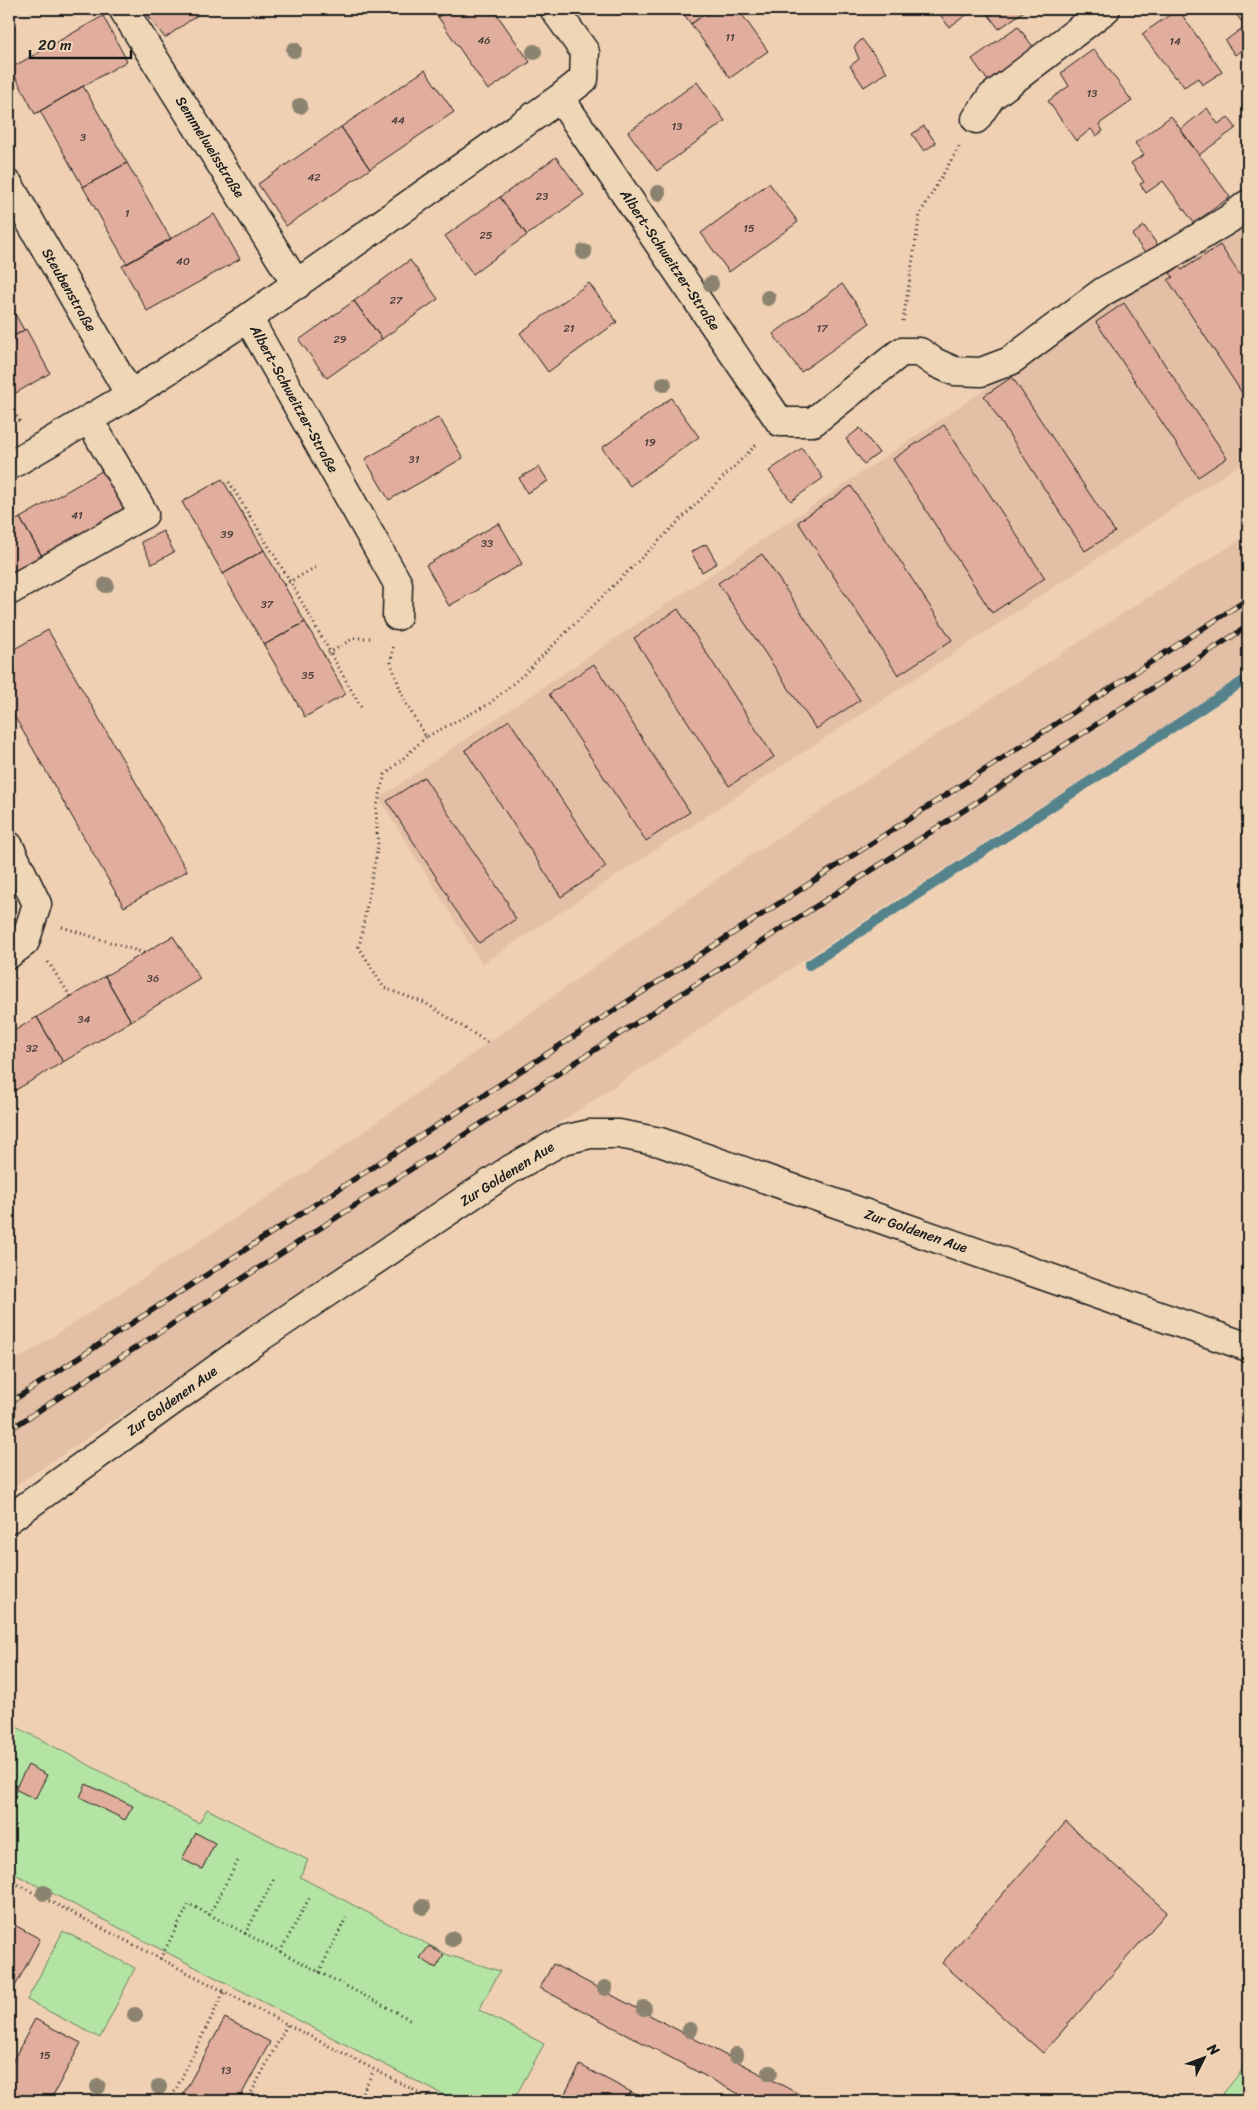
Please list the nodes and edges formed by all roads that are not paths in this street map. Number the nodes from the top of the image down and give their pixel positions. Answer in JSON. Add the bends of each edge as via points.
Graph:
{"nodes":[{"id":1,"x":123,"y":9,"type":"edge"},
{"id":2,"x":554,"y":9,"type":"edge"},
{"id":3,"x":1106,"y":9,"type":"edge"},
{"id":4,"x":560,"y":98,"type":"junction"},
{"id":5,"x":976,"y":118,"type":"road end"},
{"id":6,"x":9,"y":185,"type":"edge"},
{"id":7,"x":1248,"y":204,"type":"edge"},
{"id":8,"x":297,"y":285,"type":"junction"},
{"id":9,"x":248,"y":318,"type":"junction"},
{"id":10,"x":130,"y":395,"type":"junction"},
{"id":11,"x":98,"y":435,"type":"dead end"},
{"id":12,"x":9,"y":466,"type":"edge"},
{"id":13,"x":9,"y":591,"type":"edge"},
{"id":14,"x":395,"y":627,"type":"road end"},
{"id":15,"x":9,"y":846,"type":"edge"},
{"id":16,"x":9,"y":954,"type":"edge"},
{"id":17,"x":1248,"y":1347,"type":"edge"},
{"id":18,"x":9,"y":1519,"type":"edge"}],
"edges":[{"from":1,"to":8,"type":"street","name":"Semmelweisstraße"},
{"from":2,"to":4,"type":"street","name":"Albert-Schweitzer-Straße","via":[[585,52],[584,79]]},
{"from":3,"to":5,"type":"street","via":[[991,97]]},
{"from":4,"to":7,"type":"street","name":"Albert-Schweitzer-Straße","via":[[780,422],[813,422],[901,352],[920,352],[954,371],[981,372],[1010,361],[1104,291],[1163,259]]},
{"from":4,"to":8,"type":"street","name":"Albert-Schweitzer-Straße"},
{"from":6,"to":10,"type":"street","name":"Steubenstraße"},
{"from":8,"to":9,"type":"street","name":"Albert-Schweitzer-Straße"},
{"from":9,"to":10,"type":"street","name":"Albert-Schweitzer-Straße"},
{"from":9,"to":14,"type":"street","name":"Albert-Schweitzer-Straße","via":[[398,584]]},
{"from":10,"to":12,"type":"street","name":"Albert-Schweitzer-Straße"},
{"from":11,"to":13,"type":"street","via":[[144,514]]},
{"from":15,"to":16,"type":"street","via":[[37,904],[25,942]]},
{"from":17,"to":18,"type":"street","name":"Zur Goldenen Aue","via":[[660,1142],[619,1134],[590,1134],[563,1140],[511,1168],[262,1336]]}]}
